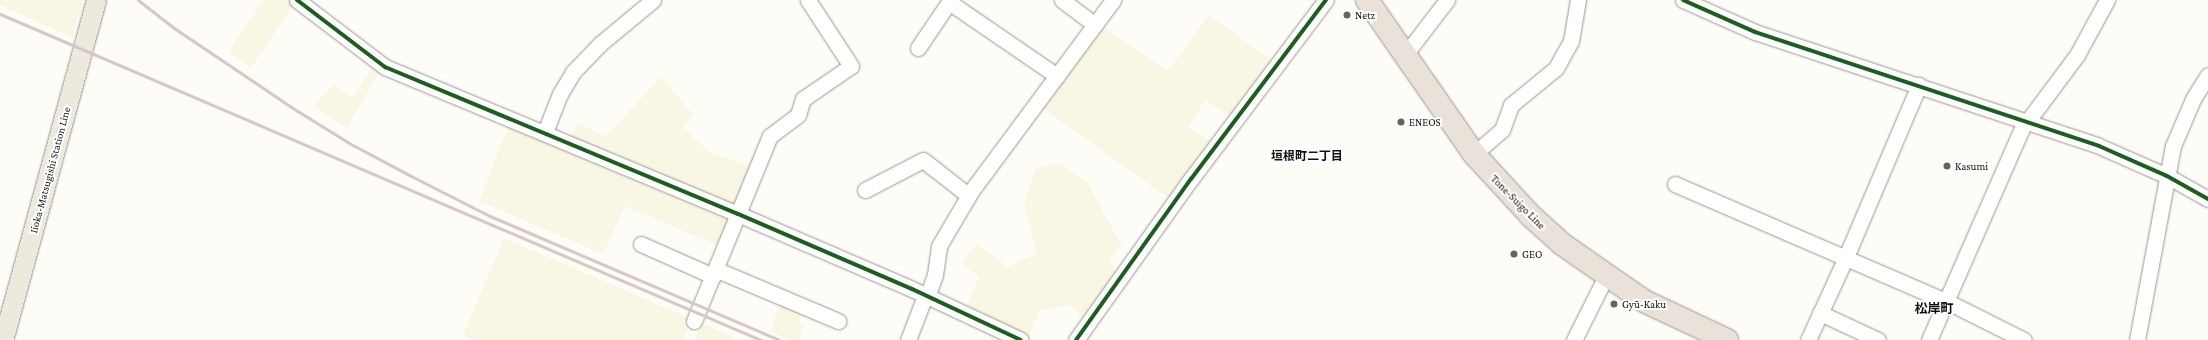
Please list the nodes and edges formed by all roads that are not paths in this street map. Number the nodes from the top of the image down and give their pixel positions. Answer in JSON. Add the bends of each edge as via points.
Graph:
{"nodes":[{"id":1,"x":96,"y":0,"type":"edge"},
{"id":2,"x":297,"y":0,"type":"edge"},
{"id":3,"x":808,"y":0,"type":"edge"},
{"id":4,"x":1062,"y":0,"type":"edge"},
{"id":5,"x":1113,"y":0,"type":"edge"},
{"id":6,"x":1326,"y":0,"type":"edge"},
{"id":7,"x":1367,"y":0,"type":"edge"},
{"id":8,"x":1447,"y":0,"type":"edge"},
{"id":9,"x":1578,"y":0,"type":"edge"},
{"id":10,"x":1683,"y":0,"type":"edge"},
{"id":11,"x":2107,"y":0,"type":"edge"},
{"id":12,"x":644,"y":2,"type":"edge"},
{"id":13,"x":1095,"y":25,"type":"junction"},
{"id":14,"x":918,"y":48,"type":"dead end"},
{"id":15,"x":1404,"y":56,"type":"junction"},
{"id":16,"x":2208,"y":75,"type":"edge"},
{"id":17,"x":1057,"y":76,"type":"junction"},
{"id":18,"x":1919,"y":85,"type":"junction"},
{"id":19,"x":2026,"y":121,"type":"junction"},
{"id":20,"x":545,"y":132,"type":"junction"},
{"id":21,"x":1474,"y":154,"type":"junction"},
{"id":22,"x":2167,"y":176,"type":"junction"},
{"id":23,"x":1676,"y":184,"type":"dead end"},
{"id":24,"x":865,"y":190,"type":"dead end"},
{"id":25,"x":969,"y":196,"type":"junction"},
{"id":26,"x":2208,"y":199,"type":"edge"},
{"id":27,"x":738,"y":214,"type":"junction"},
{"id":28,"x":641,"y":244,"type":"dead end"},
{"id":29,"x":1846,"y":257,"type":"junction"},
{"id":30,"x":714,"y":272,"type":"junction"},
{"id":31,"x":1606,"y":276,"type":"junction"},
{"id":32,"x":926,"y":296,"type":"junction"},
{"id":33,"x":1946,"y":301,"type":"junction"},
{"id":34,"x":1820,"y":313,"type":"junction"},
{"id":35,"x":694,"y":321,"type":"dead end"},
{"id":36,"x":838,"y":321,"type":"dead end"},
{"id":37,"x":3,"y":340,"type":"edge"},
{"id":38,"x":908,"y":340,"type":"edge"},
{"id":39,"x":1021,"y":340,"type":"edge"},
{"id":40,"x":1076,"y":340,"type":"edge"},
{"id":41,"x":1574,"y":340,"type":"edge"},
{"id":42,"x":1727,"y":340,"type":"edge"},
{"id":43,"x":1808,"y":340,"type":"edge"},
{"id":44,"x":1878,"y":340,"type":"edge"},
{"id":45,"x":1930,"y":340,"type":"edge"},
{"id":46,"x":2024,"y":340,"type":"edge"},
{"id":47,"x":2137,"y":340,"type":"edge"}],
"edges":[{"from":1,"to":37,"type":"main road","name":"Iioka-Matsugishi Station Line"},
{"from":2,"to":20,"type":"street","via":[[386,67]]},
{"from":3,"to":27,"type":"street","via":[[851,66],[803,99],[798,115],[770,136]]},
{"from":4,"to":13,"type":"street"},
{"from":5,"to":13,"type":"street"},
{"from":6,"to":40,"type":"street","via":[[1191,179]]},
{"from":7,"to":15,"type":"highway","name":"Tone-Suigo Line"},
{"from":8,"to":15,"type":"street"},
{"from":9,"to":21,"type":"street","via":[[1571,41],[1556,68],[1511,105],[1502,130]]},
{"from":10,"to":18,"type":"street","via":[[1755,32]]},
{"from":11,"to":19,"type":"street","via":[[2077,55]]},
{"from":12,"to":20,"type":"street","via":[[573,72],[560,94]]},
{"from":13,"to":17,"type":"street"},
{"from":14,"to":17,"type":"street","via":[[949,2]]},
{"from":15,"to":21,"type":"highway","name":"Tone-Suigo Line"},
{"from":16,"to":22,"type":"street","via":[[2193,99],[2173,146]]},
{"from":17,"to":25,"type":"street"},
{"from":18,"to":19,"type":"street"},
{"from":18,"to":29,"type":"street"},
{"from":19,"to":22,"type":"street","via":[[2099,146]]},
{"from":19,"to":33,"type":"street"},
{"from":20,"to":27,"type":"street"},
{"from":21,"to":31,"type":"highway","name":"Tone-Suigo Line","via":[[1531,216],[1562,244]]},
{"from":22,"to":26,"type":"street"},
{"from":22,"to":47,"type":"street"},
{"from":23,"to":29,"type":"street"},
{"from":24,"to":25,"type":"street","via":[[923,160]]},
{"from":25,"to":32,"type":"street","via":[[939,246],[935,274]]},
{"from":27,"to":30,"type":"street"},
{"from":27,"to":32,"type":"street"},
{"from":28,"to":30,"type":"street"},
{"from":29,"to":33,"type":"street"},
{"from":29,"to":34,"type":"street"},
{"from":30,"to":35,"type":"street"},
{"from":30,"to":36,"type":"street"},
{"from":31,"to":41,"type":"street"},
{"from":31,"to":42,"type":"highway","name":"Tone-Suigo Line","via":[[1644,301]]},
{"from":32,"to":38,"type":"street"},
{"from":32,"to":39,"type":"street"},
{"from":33,"to":45,"type":"street"},
{"from":33,"to":46,"type":"street"},
{"from":34,"to":43,"type":"street"},
{"from":34,"to":44,"type":"street"}]}
